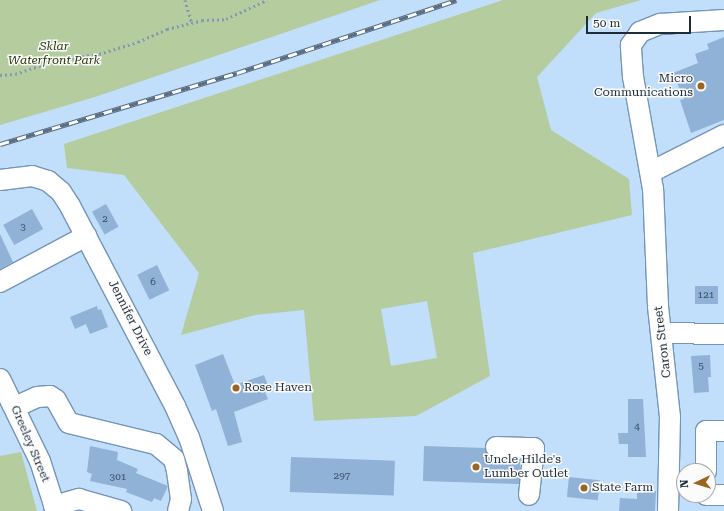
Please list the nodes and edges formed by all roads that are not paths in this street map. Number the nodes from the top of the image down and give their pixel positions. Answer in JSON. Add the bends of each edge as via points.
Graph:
{"nodes":[{"id":1,"x":724,"y":20,"type":"edge"},
{"id":2,"x":724,"y":135,"type":"edge"},
{"id":3,"x":651,"y":172,"type":"junction"},
{"id":4,"x":0,"y":180,"type":"edge"},
{"id":5,"x":86,"y":236,"type":"junction"},
{"id":6,"x":0,"y":282,"type":"edge"},
{"id":7,"x":662,"y":333,"type":"junction"},
{"id":8,"x":724,"y":334,"type":"edge"},
{"id":9,"x":0,"y":379,"type":"edge"},
{"id":10,"x":15,"y":407,"type":"junction"},
{"id":11,"x":724,"y":431,"type":"edge"},
{"id":12,"x":496,"y":447,"type":"dead end"},
{"id":13,"x":706,"y":463,"type":"edge"},
{"id":14,"x":529,"y":495,"type":"dead end"},
{"id":15,"x":55,"y":508,"type":"edge"},
{"id":16,"x":121,"y":511,"type":"edge"},
{"id":17,"x":178,"y":511,"type":"edge"},
{"id":18,"x":213,"y":511,"type":"edge"},
{"id":19,"x":668,"y":511,"type":"edge"}],
"edges":[{"from":1,"to":3,"type":"street","name":"Caron Street","via":[[660,24],[640,32],[631,45],[633,77]]},
{"from":2,"to":3,"type":"street"},
{"from":3,"to":7,"type":"street","name":"Caron Street","via":[[658,306]]},
{"from":4,"to":5,"type":"street","name":"Jennifer Drive","via":[[32,176],[48,181],[61,192]]},
{"from":5,"to":6,"type":"street"},
{"from":5,"to":18,"type":"street","name":"Jennifer Drive","via":[[183,424],[202,472]]},
{"from":7,"to":8,"type":"street"},
{"from":7,"to":19,"type":"street","name":"Caron Street","via":[[670,417]]},
{"from":9,"to":10,"type":"street","name":"Greeley Street"},
{"from":10,"to":15,"type":"street","name":"Greeley Street","via":[[40,461]]},
{"from":10,"to":17,"type":"street","via":[[37,397],[50,396],[56,400],[69,423],[156,444],[174,459],[181,499]]},
{"from":11,"to":13,"type":"street","via":[[706,431]]},
{"from":12,"to":14,"type":"street","via":[[534,448]]},
{"from":15,"to":16,"type":"street","via":[[79,499]]}]}
